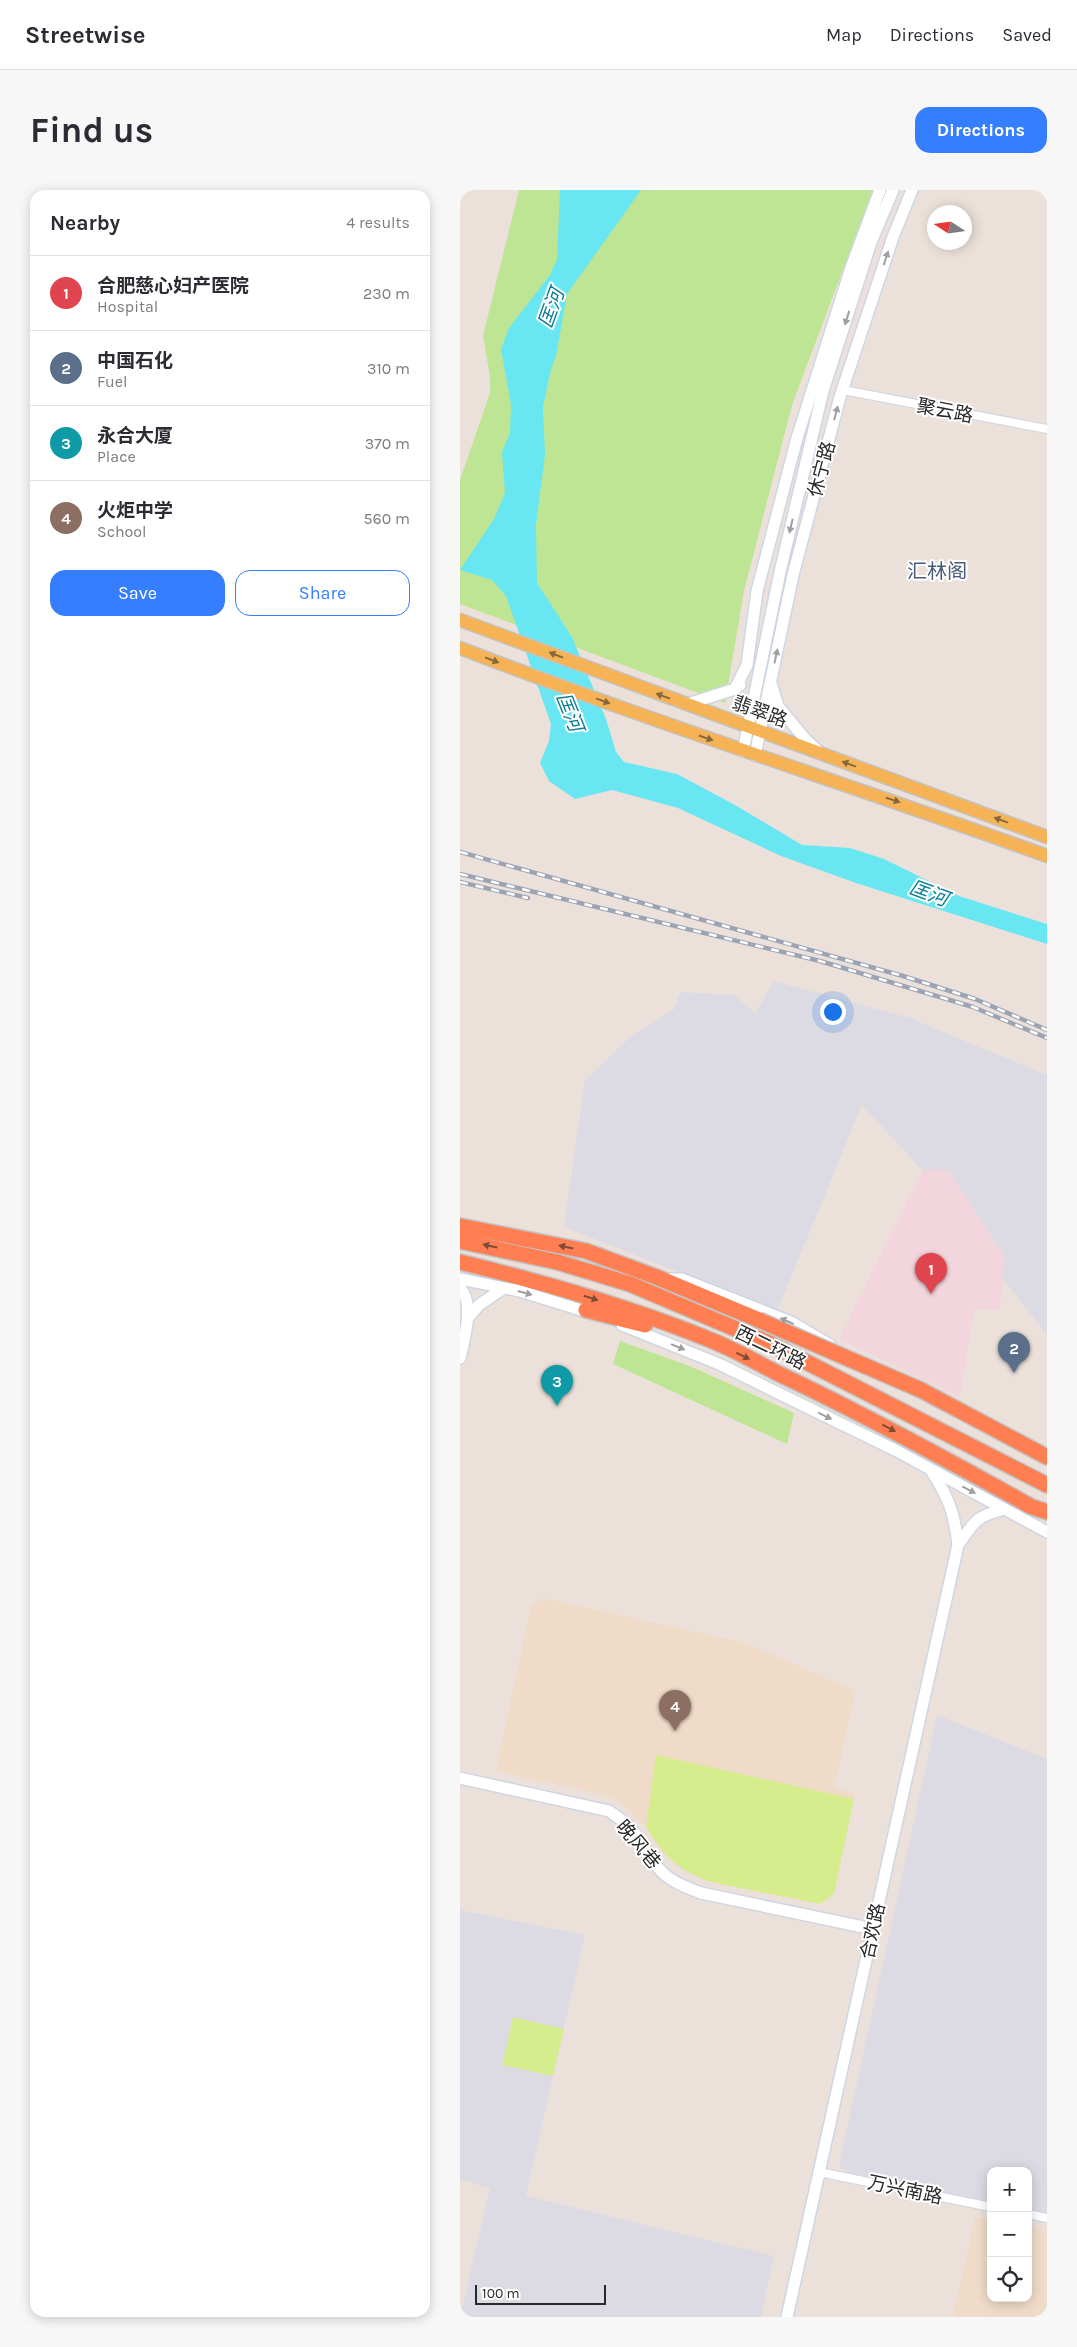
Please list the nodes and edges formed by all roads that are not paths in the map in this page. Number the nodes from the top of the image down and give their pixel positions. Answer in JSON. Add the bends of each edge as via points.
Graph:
{"nodes":[{"id":1,"x":880,"y":190,"type":"edge"},
{"id":2,"x":893,"y":190,"type":"edge"},
{"id":3,"x":912,"y":190,"type":"edge"},
{"id":4,"x":843,"y":390,"type":"junction"},
{"id":5,"x":1047,"y":429,"type":"edge"},
{"id":6,"x":460,"y":620,"type":"edge"},
{"id":7,"x":460,"y":648,"type":"edge"},
{"id":8,"x":761,"y":668,"type":"junction"},
{"id":9,"x":771,"y":682,"type":"junction"},
{"id":10,"x":735,"y":689,"type":"junction"},
{"id":11,"x":688,"y":704,"type":"junction"},
{"id":12,"x":755,"y":729,"type":"junction"},
{"id":13,"x":749,"y":753,"type":"junction"},
{"id":14,"x":821,"y":753,"type":"junction"},
{"id":15,"x":1047,"y":837,"type":"edge"},
{"id":16,"x":1047,"y":856,"type":"edge"},
{"id":17,"x":460,"y":1226,"type":"edge"},
{"id":18,"x":460,"y":1241,"type":"edge"},
{"id":19,"x":460,"y":1262,"type":"edge"},
{"id":20,"x":659,"y":1278,"type":"junction"},
{"id":21,"x":460,"y":1279,"type":"edge"},
{"id":22,"x":630,"y":1284,"type":"junction"},
{"id":23,"x":460,"y":1288,"type":"edge"},
{"id":24,"x":504,"y":1288,"type":"junction"},
{"id":25,"x":586,"y":1310,"type":"junction"},
{"id":26,"x":468,"y":1318,"type":"junction"},
{"id":27,"x":759,"y":1320,"type":"junction"},
{"id":28,"x":714,"y":1342,"type":"junction"},
{"id":29,"x":460,"y":1358,"type":"edge"},
{"id":30,"x":1047,"y":1457,"type":"edge"},
{"id":31,"x":931,"y":1470,"type":"junction"},
{"id":32,"x":1047,"y":1485,"type":"edge"},
{"id":33,"x":1032,"y":1507,"type":"junction"},
{"id":34,"x":1005,"y":1509,"type":"junction"},
{"id":35,"x":1047,"y":1512,"type":"edge"},
{"id":36,"x":1047,"y":1516,"type":"edge"},
{"id":37,"x":1047,"y":1532,"type":"edge"},
{"id":38,"x":958,"y":1545,"type":"junction"},
{"id":39,"x":460,"y":1778,"type":"edge"},
{"id":40,"x":873,"y":1929,"type":"junction"},
{"id":41,"x":819,"y":2172,"type":"junction"},
{"id":42,"x":987,"y":2206,"type":"edge"},
{"id":43,"x":1032,"y":2215,"type":"edge"},
{"id":44,"x":1047,"y":2218,"type":"edge"},
{"id":45,"x":787,"y":2317,"type":"edge"}],
"edges":[{"from":1,"to":10,"type":"street","via":[[850,268],[797,438],[757,591],[747,665]]},
{"from":2,"to":8,"type":"street","name":"休宁路","one_way":true,"via":[[871,242],[823,392],[780,572]]},
{"from":4,"to":3,"type":"street","name":"休宁路","one_way":true,"via":[[893,237]]},
{"from":4,"to":5,"type":"street","name":"聚云路"},
{"from":9,"to":4,"type":"street","name":"休宁路","one_way":true,"via":[[793,576]]},
{"from":11,"to":6,"type":"main road","name":"翡翠路","one_way":true},
{"from":7,"to":13,"type":"main road","one_way":true},
{"from":8,"to":10,"type":"street"},
{"from":8,"to":12,"type":"street","name":"休宁路"},
{"from":9,"to":12,"type":"street","name":"休宁路"},
{"from":9,"to":14,"type":"street","via":[[778,706]]},
{"from":10,"to":11,"type":"street"},
{"from":11,"to":12,"type":"main road","name":"翡翠路"},
{"from":12,"to":13,"type":"street","name":"休宁路"},
{"from":12,"to":14,"type":"main road","name":"翡翠路"},
{"from":13,"to":16,"type":"main road","one_way":true,"via":[[920,809]]},
{"from":15,"to":14,"type":"main road","name":"翡翠路","one_way":true},
{"from":20,"to":17,"type":"highway","name":"西二环路","one_way":true,"via":[[586,1251]]},
{"from":22,"to":18,"type":"highway","name":"西二环路","one_way":true,"via":[[557,1262]]},
{"from":19,"to":28,"type":"highway","name":"西二环路","one_way":true,"via":[[560,1287]]},
{"from":20,"to":27,"type":"highway","name":"西二环路"},
{"from":30,"to":20,"type":"street","one_way":true,"via":[[942,1409],[791,1322],[682,1279]]},
{"from":21,"to":24,"type":"street"},
{"from":22,"to":27,"type":"highway"},
{"from":22,"to":32,"type":"highway","name":"西二环路","via":[[771,1344]]},
{"from":23,"to":26,"type":"street","via":[[464,1291]]},
{"from":24,"to":25,"type":"street","one_way":true},
{"from":24,"to":26,"type":"street","via":[[479,1305]]},
{"from":25,"to":28,"type":"highway"},
{"from":25,"to":31,"type":"street","one_way":true,"via":[[719,1364]]},
{"from":26,"to":29,"type":"street"},
{"from":27,"to":30,"type":"highway","bridge":true,"via":[[921,1390]]},
{"from":28,"to":33,"type":"highway","name":"西二环路","one_way":true,"via":[[902,1435]]},
{"from":31,"to":34,"type":"street","one_way":true},
{"from":31,"to":38,"type":"street","via":[[950,1502]]},
{"from":33,"to":35,"type":"highway","name":"西二环路"},
{"from":33,"to":36,"type":"highway"},
{"from":34,"to":37,"type":"street"},
{"from":34,"to":38,"type":"street","via":[[984,1514]]},
{"from":38,"to":40,"type":"street","name":"合欢路"},
{"from":39,"to":40,"type":"street","name":"晚风巷","via":[[609,1811],[634,1832],[663,1873],[686,1888]]},
{"from":40,"to":41,"type":"street","name":"合欢路"},
{"from":41,"to":42,"type":"street","name":"万兴南路"},
{"from":41,"to":45,"type":"street","name":"合欢路"},
{"from":43,"to":44,"type":"street"}]}
